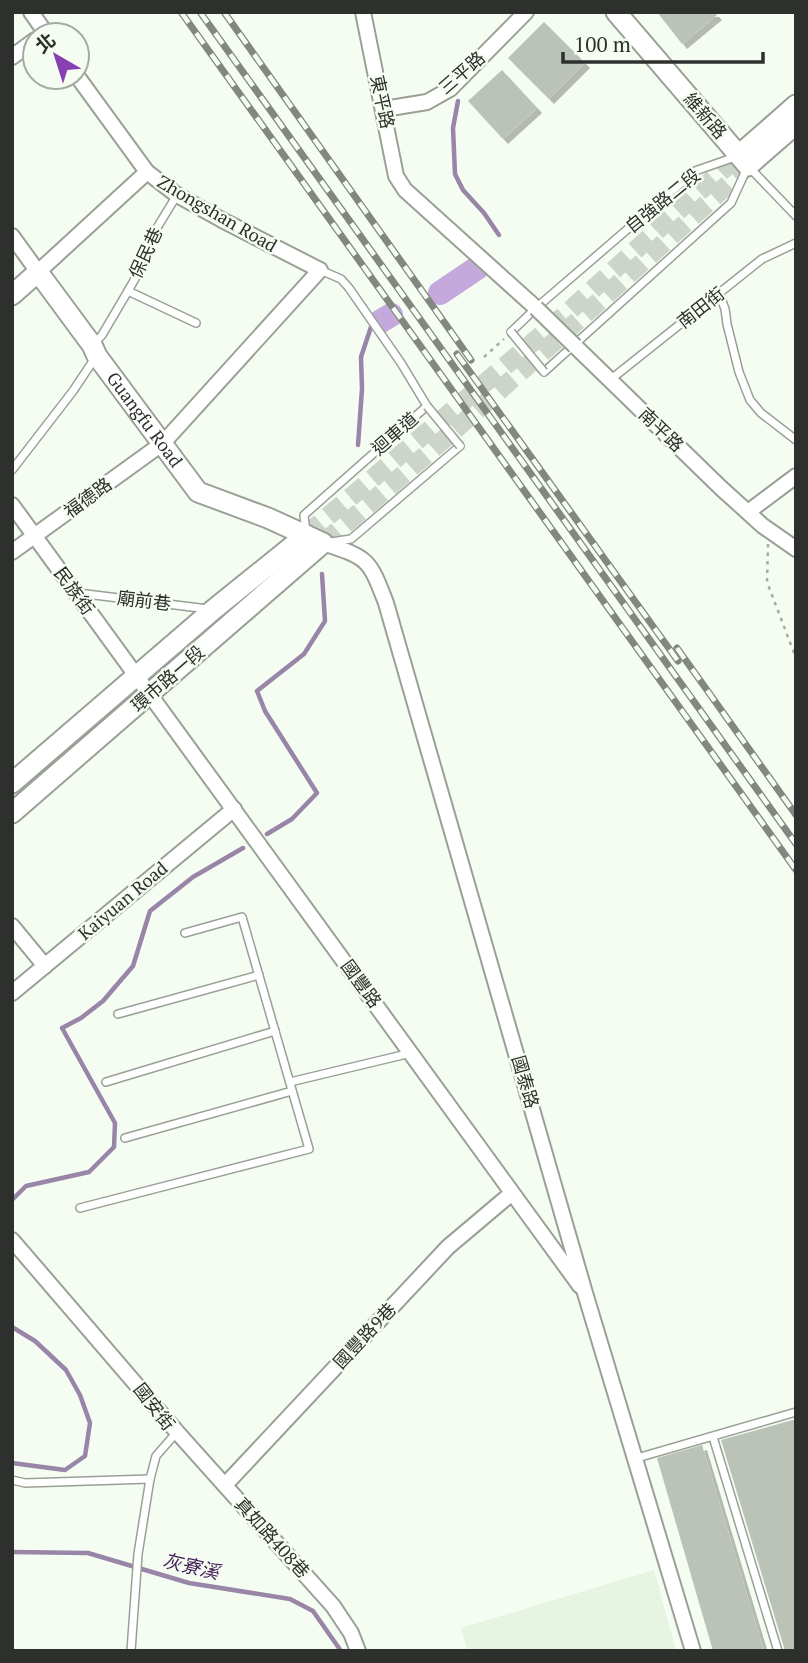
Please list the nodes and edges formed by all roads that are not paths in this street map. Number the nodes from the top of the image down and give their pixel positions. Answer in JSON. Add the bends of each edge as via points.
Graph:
{"nodes":[{"id":1,"x":363,"y":12,"type":"edge"},
{"id":2,"x":526,"y":12,"type":"edge"},
{"id":3,"x":616,"y":12,"type":"edge"},
{"id":4,"x":88,"y":91,"type":"edge"},
{"id":5,"x":796,"y":105,"type":"edge"},
{"id":6,"x":384,"y":109,"type":"junction"},
{"id":7,"x":796,"y":124,"type":"edge"},
{"id":8,"x":743,"y":160,"type":"junction"},
{"id":9,"x":146,"y":172,"type":"junction"},
{"id":10,"x":177,"y":195,"type":"junction"},
{"id":11,"x":796,"y":216,"type":"edge"},
{"id":12,"x":12,"y":236,"type":"edge"},
{"id":13,"x":796,"y":243,"type":"edge"},
{"id":14,"x":320,"y":270,"type":"junction"},
{"id":15,"x":38,"y":272,"type":"junction"},
{"id":16,"x":128,"y":291,"type":"junction"},
{"id":17,"x":719,"y":293,"type":"junction"},
{"id":18,"x":12,"y":295,"type":"edge"},
{"id":19,"x":536,"y":308,"type":"junction"},
{"id":20,"x":197,"y":323,"type":"dead end"},
{"id":21,"x":575,"y":345,"type":"junction"},
{"id":22,"x":95,"y":351,"type":"junction"},
{"id":23,"x":610,"y":380,"type":"junction"},
{"id":24,"x":427,"y":406,"type":"junction"},
{"id":25,"x":796,"y":439,"type":"edge"},
{"id":26,"x":163,"y":443,"type":"junction"},
{"id":27,"x":12,"y":470,"type":"edge"},
{"id":28,"x":796,"y":475,"type":"edge"},
{"id":29,"x":12,"y":505,"type":"edge"},
{"id":30,"x":748,"y":512,"type":"junction"},
{"id":31,"x":34,"y":536,"type":"junction"},
{"id":32,"x":314,"y":539,"type":"junction"},
{"id":33,"x":796,"y":549,"type":"edge"},
{"id":34,"x":12,"y":552,"type":"edge"},
{"id":35,"x":76,"y":593,"type":"junction"},
{"id":36,"x":213,"y":610,"type":"junction"},
{"id":37,"x":135,"y":677,"type":"junction"},
{"id":38,"x":149,"y":695,"type":"junction"},
{"id":39,"x":12,"y":783,"type":"edge"},
{"id":40,"x":234,"y":808,"type":"junction"},
{"id":41,"x":12,"y":813,"type":"edge"},
{"id":42,"x":12,"y":926,"type":"edge"},
{"id":43,"x":185,"y":933,"type":"dead end"},
{"id":44,"x":45,"y":966,"type":"junction"},
{"id":45,"x":259,"y":975,"type":"junction"},
{"id":46,"x":12,"y":993,"type":"edge"},
{"id":47,"x":118,"y":1014,"type":"dead end"},
{"id":48,"x":275,"y":1031,"type":"junction"},
{"id":49,"x":411,"y":1053,"type":"junction"},
{"id":50,"x":106,"y":1082,"type":"dead end"},
{"id":51,"x":290,"y":1082,"type":"junction"},
{"id":52,"x":292,"y":1091,"type":"junction"},
{"id":53,"x":125,"y":1138,"type":"dead end"},
{"id":54,"x":512,"y":1193,"type":"junction"},
{"id":55,"x":80,"y":1208,"type":"dead end"},
{"id":56,"x":12,"y":1240,"type":"edge"},
{"id":57,"x":585,"y":1293,"type":"junction"},
{"id":58,"x":796,"y":1412,"type":"edge"},
{"id":59,"x":177,"y":1432,"type":"junction"},
{"id":60,"x":713,"y":1437,"type":"junction"},
{"id":61,"x":636,"y":1458,"type":"junction"},
{"id":62,"x":150,"y":1479,"type":"junction"},
{"id":63,"x":12,"y":1480,"type":"edge"},
{"id":64,"x":225,"y":1485,"type":"junction"},
{"id":65,"x":131,"y":1651,"type":"edge"},
{"id":66,"x":358,"y":1651,"type":"edge"},
{"id":67,"x":693,"y":1651,"type":"edge"},
{"id":68,"x":778,"y":1651,"type":"edge"}],
"edges":[{"from":1,"to":6,"type":"street","name":"東平路"},
{"from":2,"to":6,"type":"street","name":"三平路","via":[[450,89],[426,102]]},
{"from":3,"to":8,"type":"main road","name":"維新路"},
{"from":4,"to":9,"type":"street","name":"Zhongshan Road"},
{"from":5,"to":8,"type":"main road","name":"自強路二段"},
{"from":6,"to":19,"type":"street","name":"東平路","via":[[396,176],[405,190]]},
{"from":7,"to":8,"type":"main road","name":"自強路二段"},
{"from":8,"to":11,"type":"lane"},
{"from":8,"to":19,"type":"lane","name":"自強路二段","via":[[695,171]]},
{"from":8,"to":21,"type":"lane","name":"自強路二段","via":[[731,203]]},
{"from":9,"to":10,"type":"street","name":"Zhongshan Road"},
{"from":9,"to":15,"type":"street"},
{"from":10,"to":14,"type":"street","name":"Zhongshan Road"},
{"from":10,"to":16,"type":"lane","name":"保民巷","via":[[144,249],[145,261]]},
{"from":12,"to":15,"type":"street","name":"Guangfu Road"},
{"from":13,"to":17,"type":"lane","name":"南田街","via":[[762,259]]},
{"from":14,"to":24,"type":"lane","via":[[341,279],[349,289]]},
{"from":14,"to":26,"type":"street","name":"福德路"},
{"from":15,"to":18,"type":"main road"},
{"from":15,"to":22,"type":"main road","name":"Guangfu Road"},
{"from":16,"to":20,"type":"lane"},
{"from":16,"to":22,"type":"lane","name":"保民巷"},
{"from":17,"to":23,"type":"lane","name":"南田街"},
{"from":17,"to":25,"type":"lane","via":[[750,400]]},
{"from":19,"to":21,"type":"street","name":"南平路","bridge":true},
{"from":19,"to":21,"type":"lane","bridge":true,"via":[[511,332],[544,372]]},
{"from":21,"to":23,"type":"street","name":"南平路"},
{"from":22,"to":26,"type":"main road","name":"Guangfu Road"},
{"from":22,"to":27,"type":"lane","name":"保民巷","via":[[73,391]]},
{"from":23,"to":30,"type":"street","name":"南平路"},
{"from":24,"to":32,"type":"lane","name":"迴車道","via":[[304,515]]},
{"from":24,"to":32,"type":"lane","name":"迴車道","bridge":true,"via":[[460,446],[351,540]]},
{"from":26,"to":31,"type":"street","name":"福德路"},
{"from":26,"to":32,"type":"main road","name":"Guangfu Road","via":[[198,492]]},
{"from":28,"to":30,"type":"street"},
{"from":29,"to":31,"type":"street","name":"民族街"},
{"from":30,"to":33,"type":"street","name":"南平路"},
{"from":31,"to":34,"type":"street","name":"福德路"},
{"from":31,"to":35,"type":"street","name":"民族街"},
{"from":32,"to":36,"type":"main road","name":"環市路一段"},
{"from":32,"to":38,"type":"main road","name":"環市路一段"},
{"from":32,"to":57,"type":"street","name":"國泰路","via":[[357,554],[372,568],[386,603]]},
{"from":35,"to":36,"type":"lane","name":"廟前巷"},
{"from":35,"to":37,"type":"street","name":"民族街"},
{"from":36,"to":37,"type":"main road","name":"環市路一段"},
{"from":37,"to":38,"type":"street","name":"國豐路"},
{"from":37,"to":39,"type":"main road","name":"環市路一段"},
{"from":38,"to":40,"type":"street","name":"國豐路"},
{"from":38,"to":41,"type":"main road","name":"環市路一段"},
{"from":40,"to":44,"type":"street","name":"Kaiyuan Road"},
{"from":40,"to":49,"type":"street","name":"國豐路"},
{"from":42,"to":44,"type":"street"},
{"from":43,"to":45,"type":"lane","via":[[242,917]]},
{"from":44,"to":46,"type":"street","name":"Kaiyuan Road"},
{"from":45,"to":47,"type":"lane"},
{"from":45,"to":48,"type":"lane"},
{"from":48,"to":50,"type":"lane"},
{"from":48,"to":51,"type":"lane"},
{"from":49,"to":51,"type":"lane"},
{"from":49,"to":54,"type":"street","name":"國豐路"},
{"from":51,"to":52,"type":"lane"},
{"from":52,"to":53,"type":"lane"},
{"from":52,"to":55,"type":"lane","via":[[309,1149]]},
{"from":54,"to":57,"type":"street","name":"國豐路"},
{"from":54,"to":64,"type":"street","name":"國豐路9巷","via":[[448,1247]]},
{"from":56,"to":59,"type":"street","name":"國安街"},
{"from":57,"to":61,"type":"street","name":"國泰路"},
{"from":58,"to":60,"type":"lane"},
{"from":59,"to":62,"type":"lane","name":"國安街","via":[[156,1456]]},
{"from":59,"to":64,"type":"street","name":"真如路408巷"},
{"from":60,"to":61,"type":"lane"},
{"from":60,"to":68,"type":"lane"},
{"from":61,"to":67,"type":"street","name":"國泰路"},
{"from":62,"to":63,"type":"lane"},
{"from":62,"to":65,"type":"lane","name":"國安街","via":[[138,1554]]},
{"from":64,"to":66,"type":"street","name":"真如路408巷","via":[[333,1606]]}]}
